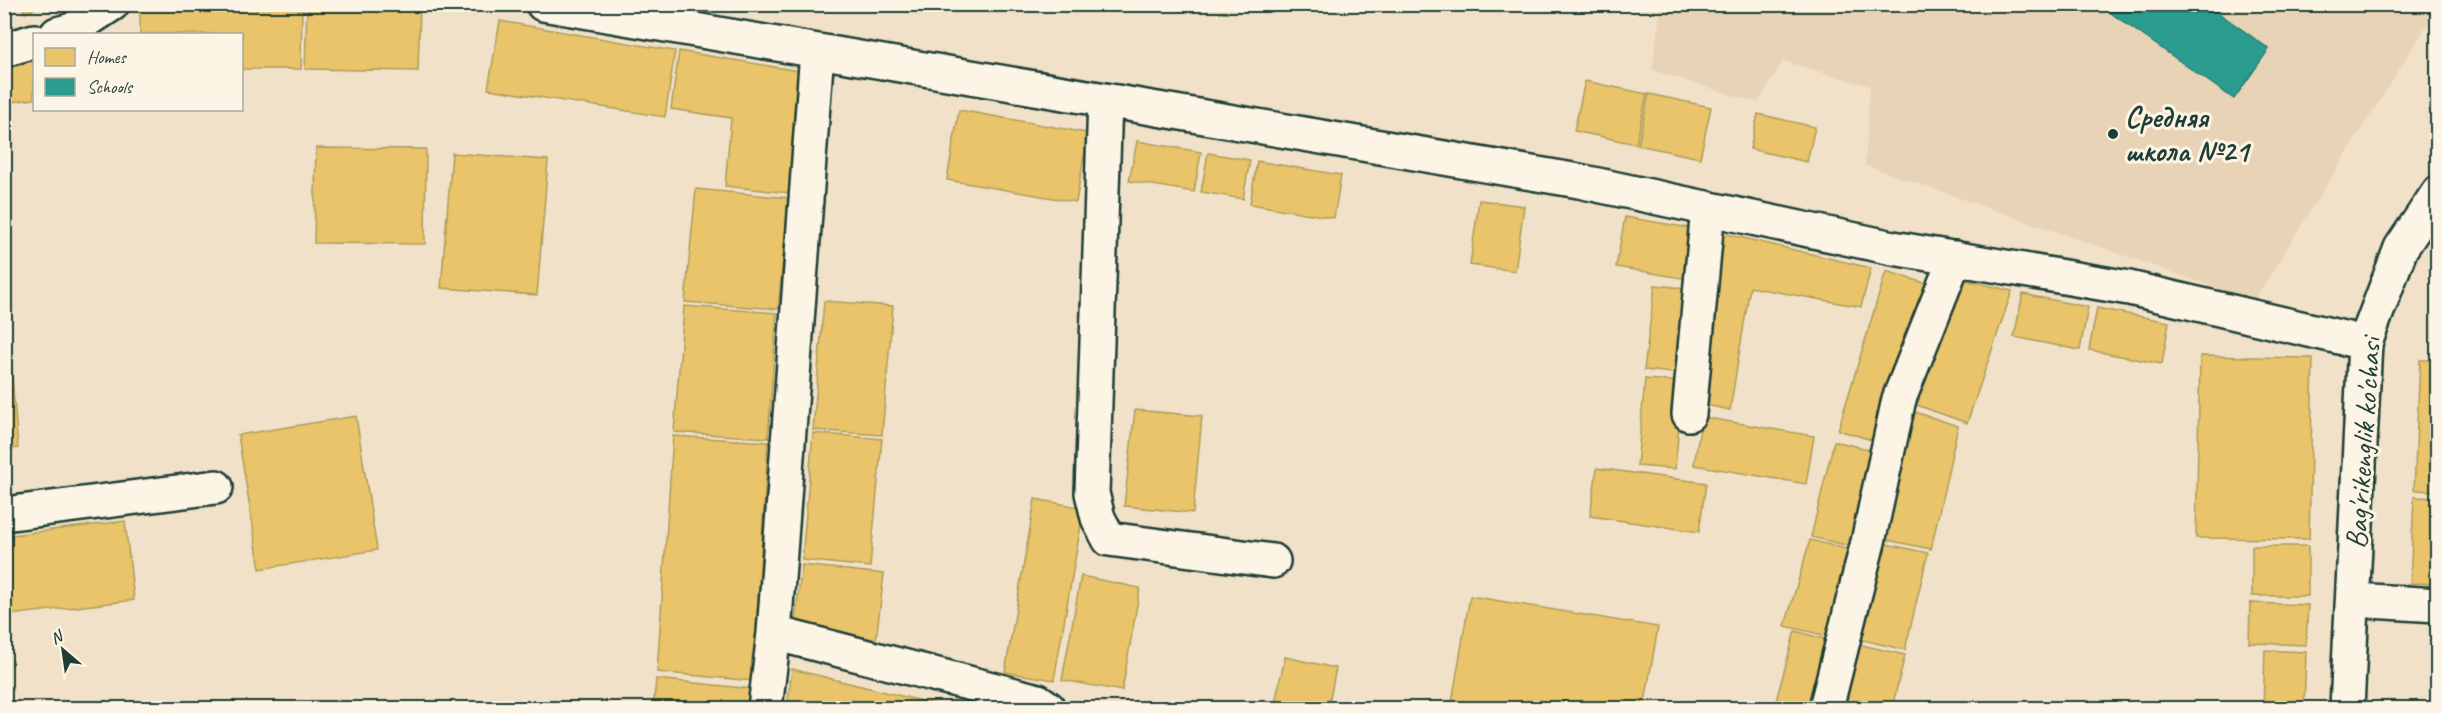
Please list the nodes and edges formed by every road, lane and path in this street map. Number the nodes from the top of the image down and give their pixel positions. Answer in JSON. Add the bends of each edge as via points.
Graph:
{"nodes":[{"id":1,"x":112,"y":4,"type":"edge"},
{"id":2,"x":543,"y":4,"type":"edge"},
{"id":3,"x":614,"y":10,"type":"edge"},
{"id":4,"x":61,"y":33,"type":"edge"},
{"id":5,"x":33,"y":41,"type":"edge"},
{"id":6,"x":4,"y":50,"type":"edge"},
{"id":7,"x":817,"y":51,"type":"junction"},
{"id":8,"x":1105,"y":100,"type":"junction"},
{"id":9,"x":2438,"y":193,"type":"edge"},
{"id":10,"x":1708,"y":208,"type":"junction"},
{"id":11,"x":1955,"y":258,"type":"junction"},
{"id":12,"x":2365,"y":343,"type":"junction"},
{"id":13,"x":1689,"y":414,"type":"dead end"},
{"id":14,"x":216,"y":487,"type":"dead end"},
{"id":15,"x":4,"y":514,"type":"edge"},
{"id":16,"x":1273,"y":561,"type":"dead end"},
{"id":17,"x":2353,"y":600,"type":"junction"},
{"id":18,"x":2438,"y":605,"type":"edge"},
{"id":19,"x":774,"y":633,"type":"junction"},
{"id":20,"x":765,"y":708,"type":"edge"},
{"id":21,"x":1048,"y":708,"type":"edge"},
{"id":22,"x":1826,"y":708,"type":"edge"},
{"id":23,"x":2347,"y":708,"type":"edge"}],
"edges":[{"from":1,"to":4,"type":"street"},
{"from":2,"to":3,"type":"street"},
{"from":3,"to":7,"type":"street"},
{"from":5,"to":6,"type":"street"},
{"from":7,"to":8,"type":"street"},
{"from":7,"to":19,"type":"street"},
{"from":8,"to":10,"type":"street","via":[[1579,181]]},
{"from":8,"to":16,"type":"street","via":[[1092,493],[1098,518],[1109,538]]},
{"from":9,"to":12,"type":"street","name":"Bag'rikenglik ko'chasi","via":[[2401,248]]},
{"from":10,"to":11,"type":"street"},
{"from":10,"to":13,"type":"street"},
{"from":11,"to":12,"type":"street","via":[[2129,288]]},
{"from":11,"to":22,"type":"street","via":[[1899,399]]},
{"from":12,"to":17,"type":"street","name":"Bag'rikenglik ko'chasi"},
{"from":14,"to":15,"type":"street"},
{"from":17,"to":18,"type":"street"},
{"from":17,"to":23,"type":"street","name":"Bag'rikenglik ko'chasi"},
{"from":19,"to":20,"type":"street"},
{"from":19,"to":21,"type":"street","via":[[1038,701]]}]}
